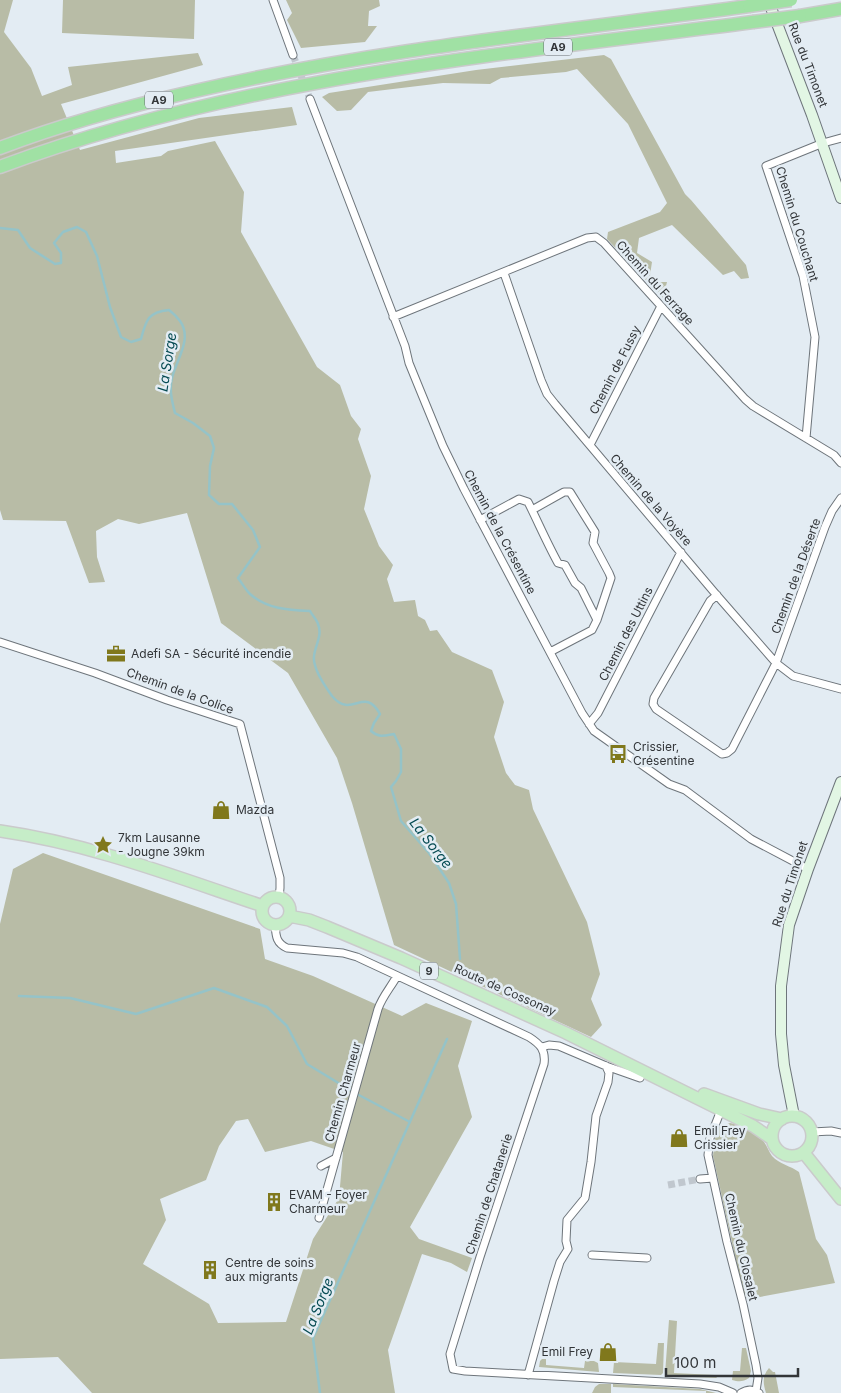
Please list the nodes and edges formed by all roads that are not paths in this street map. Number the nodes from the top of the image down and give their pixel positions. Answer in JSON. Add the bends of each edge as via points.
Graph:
{"nodes":[{"id":1,"x":273,"y":0,"type":"edge"},
{"id":2,"x":768,"y":0,"type":"edge"},
{"id":3,"x":791,"y":0,"type":"edge"},
{"id":4,"x":841,"y":9,"type":"edge"},
{"id":5,"x":293,"y":55,"type":"tunnel mouth"},
{"id":6,"x":310,"y":99,"type":"tunnel mouth"},
{"id":7,"x":841,"y":138,"type":"edge"},
{"id":8,"x":823,"y":143,"type":"junction"},
{"id":9,"x":0,"y":148,"type":"edge"},
{"id":10,"x":0,"y":167,"type":"edge"},
{"id":11,"x":841,"y":198,"type":"edge"},
{"id":12,"x":504,"y":273,"type":"junction"},
{"id":13,"x":661,"y":306,"type":"junction"},
{"id":14,"x":393,"y":317,"type":"junction"},
{"id":15,"x":806,"y":438,"type":"junction"},
{"id":16,"x":590,"y":446,"type":"junction"},
{"id":17,"x":841,"y":463,"type":"edge"},
{"id":18,"x":841,"y":498,"type":"edge"},
{"id":19,"x":532,"y":510,"type":"junction"},
{"id":20,"x":480,"y":520,"type":"junction"},
{"id":21,"x":681,"y":552,"type":"junction"},
{"id":22,"x":717,"y":595,"type":"junction"},
{"id":23,"x":597,"y":620,"type":"junction"},
{"id":24,"x":0,"y":642,"type":"edge"},
{"id":25,"x":550,"y":652,"type":"junction"},
{"id":26,"x":776,"y":663,"type":"junction"},
{"id":27,"x":841,"y":689,"type":"edge"},
{"id":28,"x":590,"y":724,"type":"junction"},
{"id":29,"x":841,"y":782,"type":"edge"},
{"id":30,"x":0,"y":831,"type":"edge"},
{"id":31,"x":808,"y":869,"type":"junction"},
{"id":32,"x":279,"y":898,"type":"junction"},
{"id":33,"x":263,"y":906,"type":"junction"},
{"id":34,"x":289,"y":916,"type":"junction"},
{"id":35,"x":275,"y":925,"type":"junction"},
{"id":36,"x":397,"y":976,"type":"junction"},
{"id":37,"x":542,"y":1047,"type":"junction"},
{"id":38,"x":606,"y":1066,"type":"junction"},
{"id":39,"x":645,"y":1076,"type":"junction"},
{"id":40,"x":721,"y":1110,"type":"junction"},
{"id":41,"x":794,"y":1116,"type":"junction"},
{"id":42,"x":782,"y":1119,"type":"junction"},
{"id":43,"x":812,"y":1132,"type":"junction"},
{"id":44,"x":841,"y":1133,"type":"edge"},
{"id":45,"x":772,"y":1139,"type":"junction"},
{"id":46,"x":804,"y":1152,"type":"junction"},
{"id":47,"x":336,"y":1158,"type":"junction"},
{"id":48,"x":321,"y":1166,"type":"dead end"},
{"id":49,"x":713,"y":1178,"type":"junction"},
{"id":50,"x":700,"y":1179,"type":"tunnel mouth"},
{"id":51,"x":841,"y":1199,"type":"edge"},
{"id":52,"x":319,"y":1218,"type":"dead end"},
{"id":53,"x":592,"y":1255,"type":"dead end"},
{"id":54,"x":647,"y":1258,"type":"dead end"},
{"id":55,"x":528,"y":1375,"type":"junction"},
{"id":56,"x":758,"y":1392,"type":"edge"},
{"id":57,"x":734,"y":1393,"type":"edge"},
{"id":58,"x":741,"y":1393,"type":"edge"}],
"edges":[{"from":1,"to":5,"type":"street"},
{"from":2,"to":8,"type":"main road","name":"Rue du Timonet"},
{"from":3,"to":9,"type":"highway","number":"A9","bridge":true,"via":[[322,65],[167,98],[54,129]]},
{"from":4,"to":10,"type":"highway","number":"A9","bridge":true,"via":[[461,60],[315,84],[131,124]]},
{"from":6,"to":14,"type":"street","name":"Chemin de la Crésentine"},
{"from":7,"to":8,"type":"street"},
{"from":8,"to":11,"type":"main road","name":"Rue du Timonet"},
{"from":8,"to":15,"type":"street","name":"Chemin du Couchant","via":[[766,166],[803,276],[812,322],[814,337]]},
{"from":12,"to":13,"type":"street","name":"Chemin du Ferrage","via":[[596,237]]},
{"from":12,"to":14,"type":"street","name":"Chemin du Ferrage"},
{"from":12,"to":16,"type":"street","name":"Chemin de la Voyère","via":[[547,394]]},
{"from":13,"to":15,"type":"street","name":"Chemin du Ferrage","via":[[745,399]]},
{"from":13,"to":16,"type":"street","name":"Chemin de Fussy"},
{"from":14,"to":20,"type":"street","name":"Chemin de la Crésentine","via":[[442,443]]},
{"from":15,"to":17,"type":"street","name":"Chemin du Ferrage"},
{"from":16,"to":21,"type":"street","name":"Chemin de la Voyère"},
{"from":18,"to":26,"type":"street","name":"Chemin de la Déserte","via":[[825,527]]},
{"from":19,"to":20,"type":"street","via":[[528,502],[520,499]]},
{"from":19,"to":23,"type":"street","via":[[558,562],[565,565],[581,588]]},
{"from":19,"to":23,"type":"street","via":[[564,492],[570,492],[595,532],[594,543],[610,578]]},
{"from":20,"to":25,"type":"street","name":"Chemin de la Crésentine"},
{"from":21,"to":22,"type":"street","name":"Chemin de la Voyère"},
{"from":21,"to":28,"type":"street","name":"Chemin des Uttins"},
{"from":22,"to":26,"type":"street","name":"Chemin de la Voyère"},
{"from":22,"to":26,"type":"street","name":"Chemin de la Déserte","via":[[710,601],[654,698],[656,709],[722,754],[727,753]]},
{"from":23,"to":25,"type":"street","via":[[592,630]]},
{"from":24,"to":32,"type":"street","name":"Chemin de la Colice","via":[[240,724],[280,878]]},
{"from":25,"to":28,"type":"street","name":"Chemin de la Crésentine"},
{"from":26,"to":27,"type":"street","name":"Chemin de la Voyère","via":[[793,676]]},
{"from":28,"to":31,"type":"street","name":"Chemin de la Crésentine","via":[[602,738],[669,784],[685,790],[752,839]]},
{"from":29,"to":31,"type":"main road","name":"Rue du Timonet"},
{"from":30,"to":33,"type":"main road","via":[[83,847]]},
{"from":31,"to":41,"type":"main road","name":"Rue du Timonet","via":[[789,925],[781,986],[784,1065]]},
{"from":32,"to":33,"type":"main road","via":[[268,900]]},
{"from":32,"to":34,"type":"main road","via":[[287,903]]},
{"from":33,"to":35,"type":"main road","via":[[264,919]]},
{"from":34,"to":35,"type":"main road","via":[[284,923]]},
{"from":34,"to":39,"type":"main road","name":"Route de Cossonay","number":"9","via":[[318,923],[400,958],[566,1033]]},
{"from":35,"to":36,"type":"street","via":[[277,940],[287,948],[342,953]]},
{"from":36,"to":37,"type":"street","via":[[529,1037]]},
{"from":36,"to":47,"type":"street","name":"Chemin Charmeur","via":[[378,1009]]},
{"from":37,"to":38,"type":"street","via":[[559,1046]]},
{"from":37,"to":55,"type":"street","name":"Chemin de Chatanerie","via":[[544,1064],[450,1354],[453,1369]]},
{"from":38,"to":39,"type":"street"},
{"from":38,"to":55,"type":"street","via":[[608,1082],[596,1116],[585,1198],[567,1220],[568,1249],[560,1262]]},
{"from":39,"to":40,"type":"main road","name":"Route de Cossonay","number":"9"},
{"from":39,"to":42,"type":"main road","name":"Route de Cossonay","number":"9"},
{"from":40,"to":45,"type":"main road","name":"Route de Cossonay","number":"9"},
{"from":40,"to":49,"type":"street","name":"Chemin du Closalet","via":[[710,1138],[708,1155]]},
{"from":41,"to":42,"type":"main road","number":"9"},
{"from":41,"to":43,"type":"main road","via":[[805,1121]]},
{"from":42,"to":45,"type":"main road","via":[[774,1128]]},
{"from":43,"to":44,"type":"street"},
{"from":43,"to":46,"type":"main road","via":[[811,1144]]},
{"from":45,"to":46,"type":"main road","number":"9","via":[[784,1155],[797,1156]]},
{"from":46,"to":51,"type":"main road"},
{"from":47,"to":48,"type":"street"},
{"from":47,"to":52,"type":"street","name":"Chemin Charmeur"},
{"from":49,"to":50,"type":"street"},
{"from":49,"to":56,"type":"street","name":"Chemin du Closalet","via":[[756,1365]]},
{"from":53,"to":54,"type":"street"},
{"from":55,"to":57,"type":"street","name":"Chemin de Chatanerie","via":[[700,1384]]},
{"from":56,"to":58,"type":"street","via":[[748,1390]]}]}
